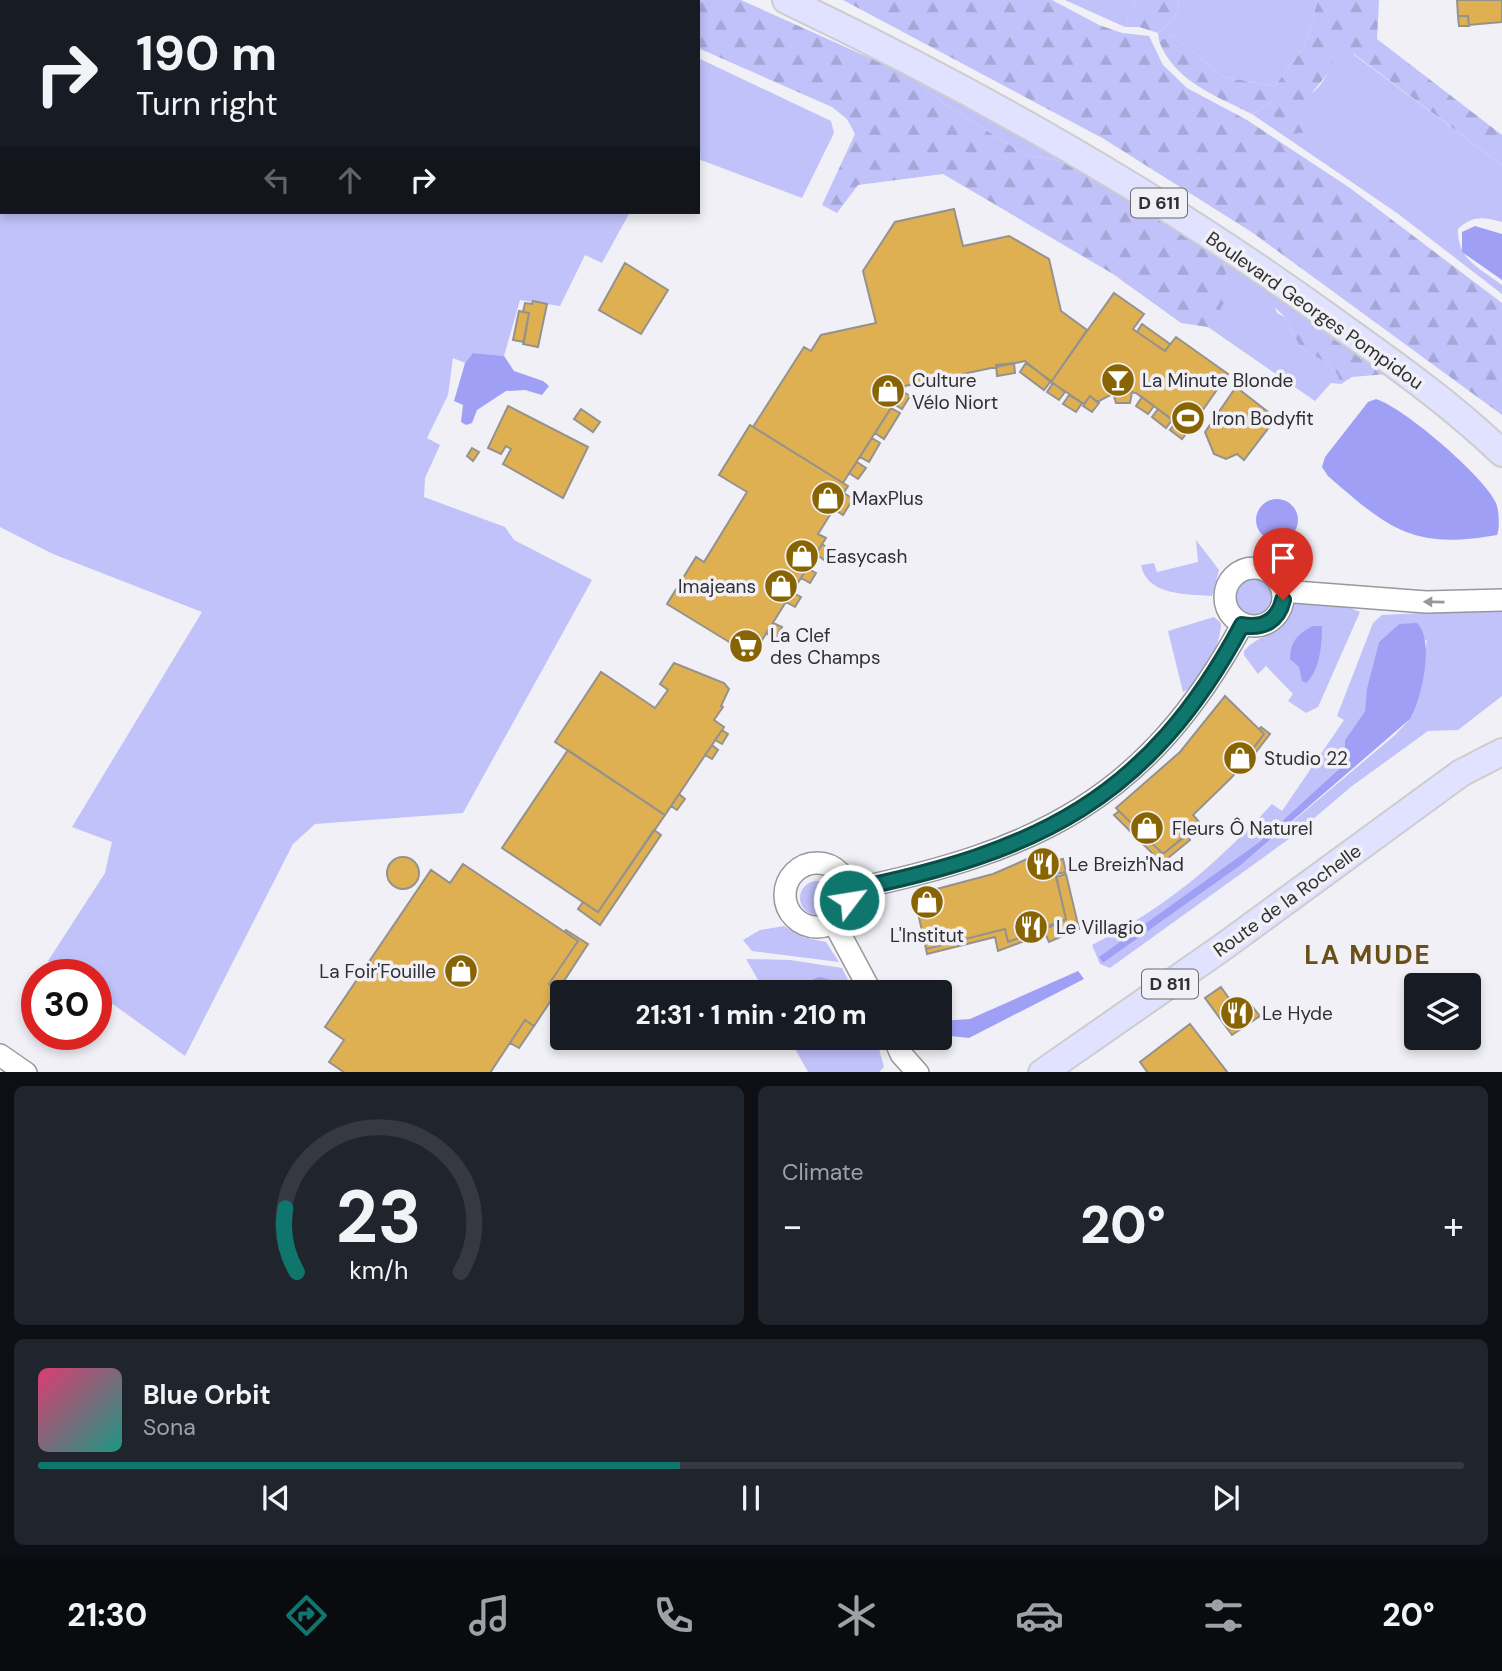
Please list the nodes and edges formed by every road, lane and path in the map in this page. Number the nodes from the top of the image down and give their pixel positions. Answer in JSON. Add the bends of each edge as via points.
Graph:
{"nodes":[{"id":1,"x":786,"y":0,"type":"edge"},
{"id":2,"x":813,"y":0,"type":"edge"},
{"id":3,"x":1502,"y":429,"type":"edge"},
{"id":4,"x":1502,"y":453,"type":"edge"},
{"id":5,"x":1282,"y":591,"type":"junction"},
{"id":6,"x":1502,"y":600,"type":"edge"},
{"id":7,"x":1242,"y":625,"type":"junction"},
{"id":8,"x":1502,"y":735,"type":"edge"},
{"id":9,"x":1502,"y":752,"type":"edge"},
{"id":10,"x":1461,"y":774,"type":"junction"},
{"id":11,"x":849,"y":890,"type":"junction"},
{"id":12,"x":834,"y":923,"type":"junction"},
{"id":13,"x":865,"y":980,"type":"edge"},
{"id":14,"x":0,"y":1055,"type":"edge"},
{"id":15,"x":899,"y":1055,"type":"edge"},
{"id":16,"x":25,"y":1072,"type":"edge"},
{"id":17,"x":917,"y":1072,"type":"edge"},
{"id":18,"x":1043,"y":1072,"type":"edge"}],
"edges":[{"from":1,"to":4,"type":"main road","name":"Boulevard Georges Pompidou","number":"D 611","via":[[959,87],[1144,193],[1262,269],[1399,368],[1452,407]]},
{"from":2,"to":3,"type":"main road","name":"Boulevard Georges Pompidou","number":"D 611","via":[[1011,102],[1161,189],[1280,268]]},
{"from":6,"to":5,"type":"street","one_way":true,"via":[[1426,601]]},
{"from":5,"to":7,"type":"street","via":[[1281,609],[1269,623]]},
{"from":5,"to":7,"type":"street","via":[[1272,574],[1262,569],[1234,575],[1225,589],[1225,605]]},
{"from":7,"to":11,"type":"street","via":[[1199,697],[1170,733],[1080,811],[976,859]]},
{"from":8,"to":10,"type":"main road","name":"Route de la Rochelle","number":"D 811"},
{"from":9,"to":10,"type":"main road","name":"Route de la Rochelle","number":"D 811"},
{"from":10,"to":18,"type":"main road","name":"Route de la Rochelle","number":"D 811"},
{"from":11,"to":12,"type":"street","via":[[846,909]]},
{"from":11,"to":12,"type":"street","via":[[839,872],[819,863],[796,870],[787,883],[786,906],[797,921],[815,928]]},
{"from":12,"to":13,"type":"street"},
{"from":14,"to":16,"type":"street"},
{"from":15,"to":17,"type":"street"}]}
